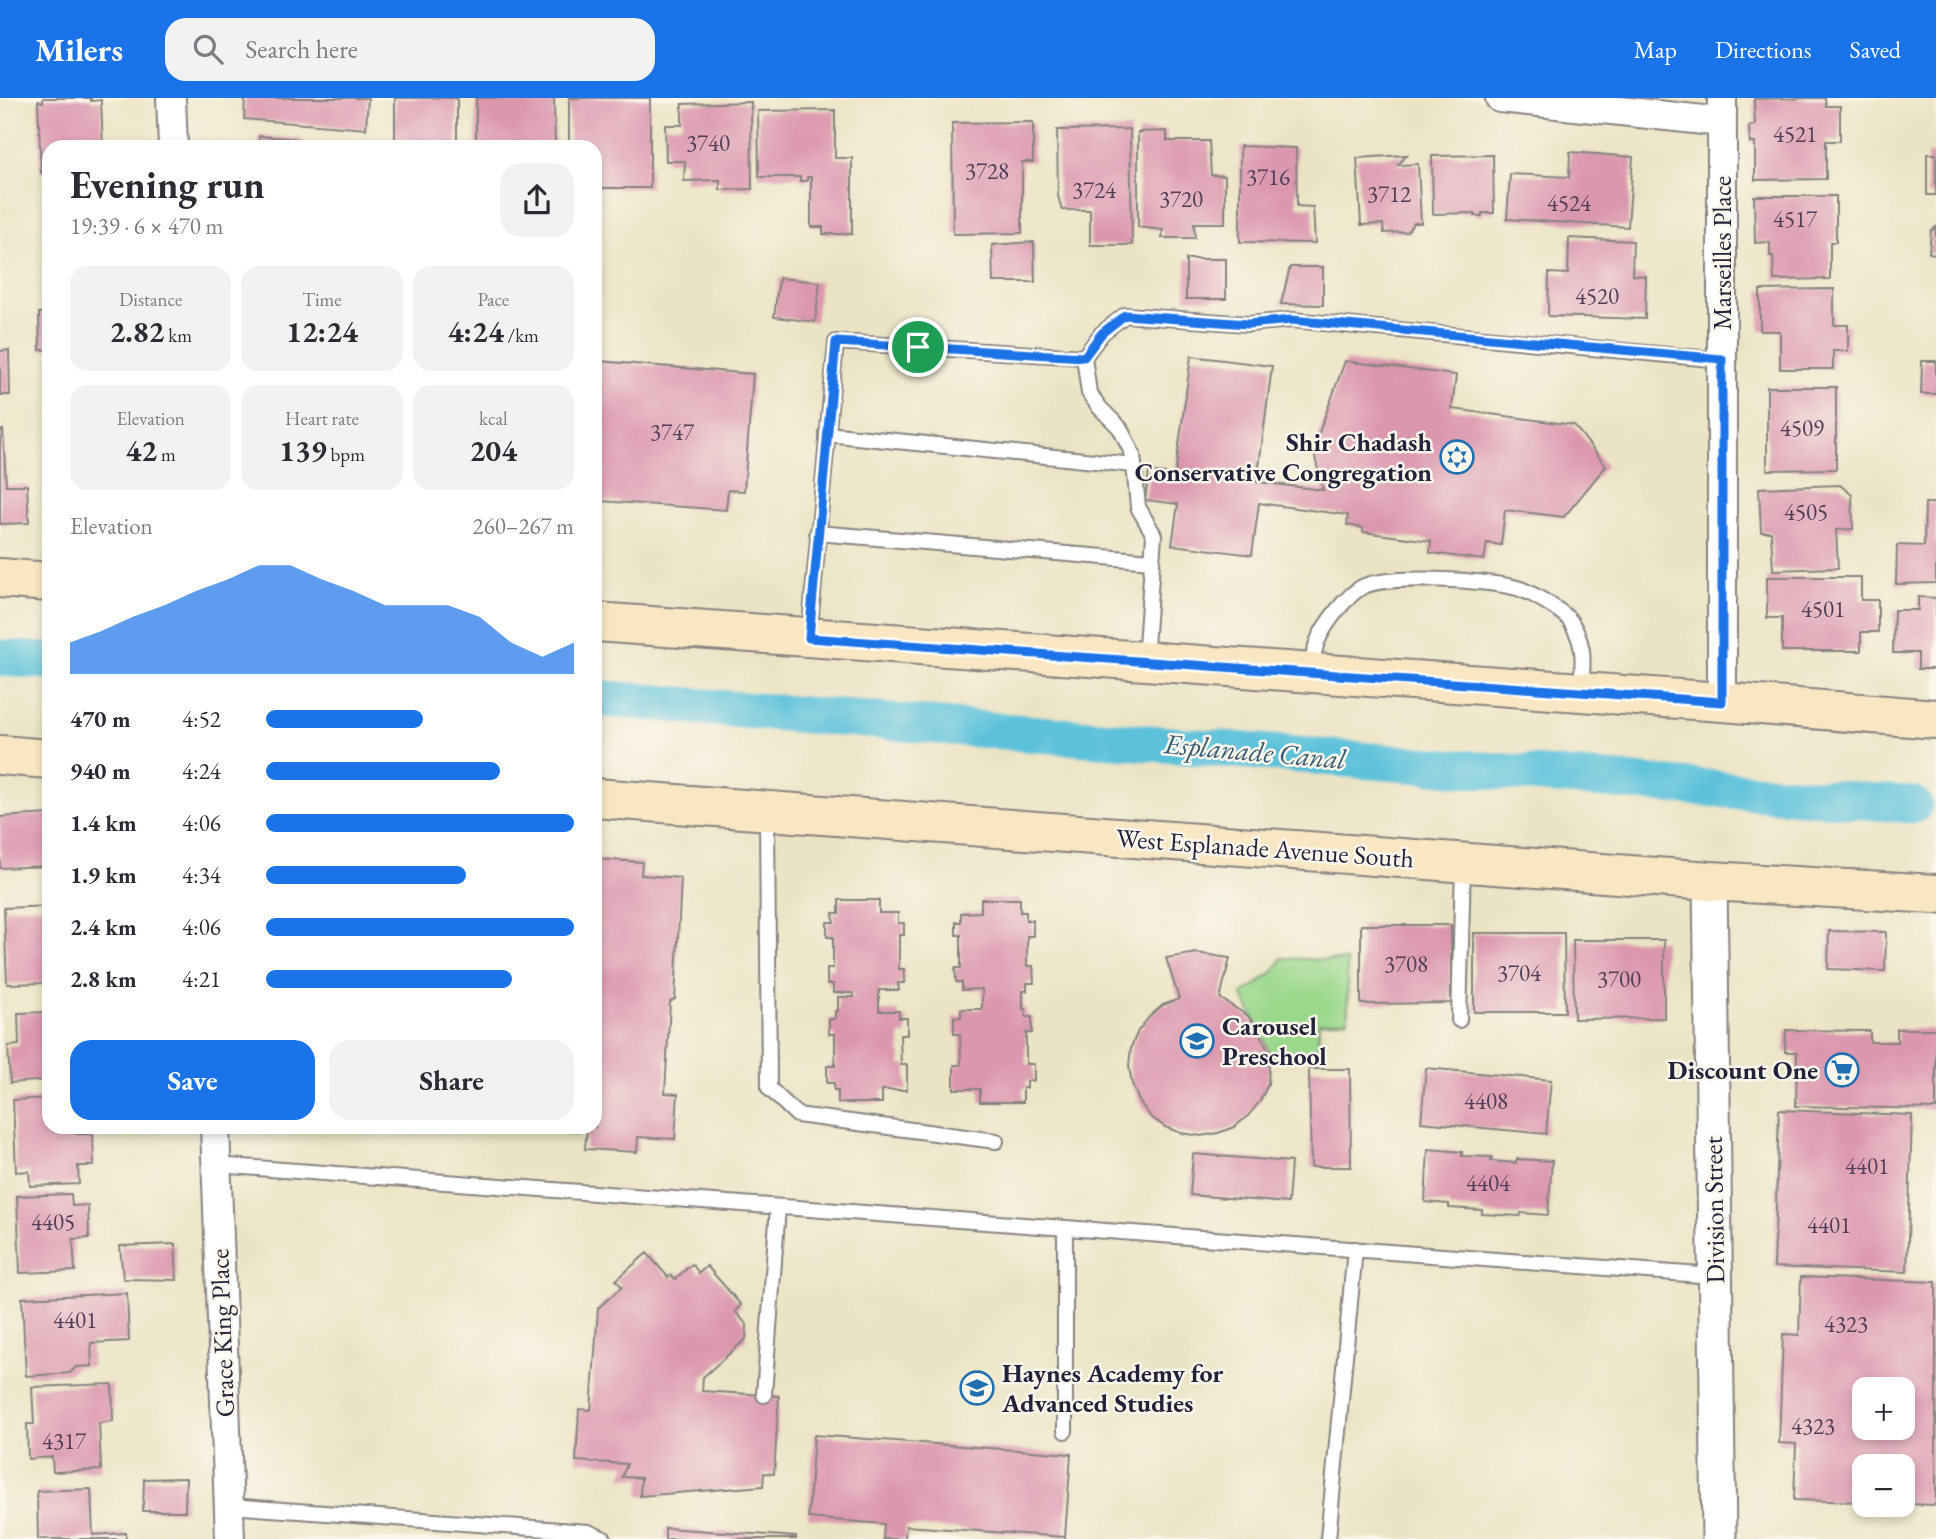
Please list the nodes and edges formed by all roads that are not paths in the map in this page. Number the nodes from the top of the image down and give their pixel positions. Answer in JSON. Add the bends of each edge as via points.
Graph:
{"nodes":[{"id":1,"x":171,"y":98,"type":"edge"},
{"id":2,"x":1500,"y":98,"type":"edge"},
{"id":3,"x":1722,"y":110,"type":"edge"},
{"id":4,"x":173,"y":140,"type":"edge"},
{"id":5,"x":1084,"y":357,"type":"junction"},
{"id":6,"x":1722,"y":359,"type":"junction"},
{"id":7,"x":827,"y":434,"type":"junction"},
{"id":8,"x":1133,"y":465,"type":"junction"},
{"id":9,"x":817,"y":533,"type":"junction"},
{"id":10,"x":1152,"y":561,"type":"junction"},
{"id":11,"x":0,"y":578,"type":"edge"},
{"id":12,"x":42,"y":581,"type":"edge"},
{"id":13,"x":602,"y":623,"type":"edge"},
{"id":14,"x":809,"y":638,"type":"junction"},
{"id":15,"x":1145,"y":661,"type":"junction"},
{"id":16,"x":1309,"y":673,"type":"junction"},
{"id":17,"x":1581,"y":692,"type":"junction"},
{"id":18,"x":1722,"y":702,"type":"junction"},
{"id":19,"x":1929,"y":723,"type":"edge"},
{"id":20,"x":0,"y":755,"type":"edge"},
{"id":21,"x":42,"y":758,"type":"edge"},
{"id":22,"x":602,"y":798,"type":"edge"},
{"id":23,"x":767,"y":810,"type":"junction"},
{"id":24,"x":1463,"y":863,"type":"junction"},
{"id":25,"x":1936,"y":876,"type":"edge"},
{"id":26,"x":1710,"y":881,"type":"junction"},
{"id":27,"x":1887,"y":890,"type":"junction"},
{"id":28,"x":1936,"y":894,"type":"edge"},
{"id":29,"x":1459,"y":1020,"type":"dead end"},
{"id":30,"x":215,"y":1134,"type":"edge"},
{"id":31,"x":996,"y":1140,"type":"dead end"},
{"id":32,"x":216,"y":1165,"type":"junction"},
{"id":33,"x":778,"y":1207,"type":"junction"},
{"id":34,"x":1065,"y":1228,"type":"junction"},
{"id":35,"x":1355,"y":1249,"type":"junction"},
{"id":36,"x":1714,"y":1276,"type":"junction"},
{"id":37,"x":764,"y":1395,"type":"dead end"},
{"id":38,"x":1065,"y":1431,"type":"dead end"},
{"id":39,"x":229,"y":1506,"type":"junction"},
{"id":40,"x":230,"y":1539,"type":"edge"},
{"id":41,"x":604,"y":1539,"type":"edge"},
{"id":42,"x":1328,"y":1539,"type":"edge"},
{"id":43,"x":1718,"y":1539,"type":"edge"}],
"edges":[{"from":1,"to":4,"type":"street"},
{"from":2,"to":3,"type":"street"},
{"from":3,"to":6,"type":"street","name":"Marseilles Place"},
{"from":5,"to":6,"type":"lane","via":[[1102,333],[1125,315],[1248,324],[1291,320]]},
{"from":5,"to":7,"type":"lane","via":[[836,342]]},
{"from":5,"to":8,"type":"lane","via":[[1089,393],[1120,428]]},
{"from":6,"to":18,"type":"street","name":"Marseilles Place"},
{"from":7,"to":8,"type":"lane"},
{"from":7,"to":9,"type":"lane"},
{"from":8,"to":10,"type":"lane","via":[[1138,507],[1154,535]]},
{"from":9,"to":10,"type":"lane"},
{"from":9,"to":14,"type":"lane"},
{"from":10,"to":15,"type":"lane"},
{"from":11,"to":12,"type":"main road"},
{"from":13,"to":14,"type":"main road"},
{"from":14,"to":15,"type":"main road"},
{"from":15,"to":16,"type":"main road"},
{"from":16,"to":17,"type":"main road"},
{"from":16,"to":17,"type":"lane","via":[[1318,639],[1340,606],[1363,586],[1400,579],[1458,581],[1517,588],[1570,620],[1583,651]]},
{"from":17,"to":18,"type":"main road"},
{"from":18,"to":19,"type":"main road"},
{"from":20,"to":21,"type":"main road"},
{"from":22,"to":23,"type":"main road","name":"West Esplanade Avenue South"},
{"from":23,"to":24,"type":"main road","name":"West Esplanade Avenue South"},
{"from":23,"to":31,"type":"lane","via":[[769,1088],[797,1115]]},
{"from":24,"to":26,"type":"main road","name":"West Esplanade Avenue South"},
{"from":24,"to":29,"type":"lane"},
{"from":25,"to":27,"type":"main road"},
{"from":26,"to":27,"type":"main road","name":"West Esplanade Avenue South"},
{"from":26,"to":36,"type":"street","name":"Division Street"},
{"from":27,"to":28,"type":"main road","name":"West Esplanade Avenue South"},
{"from":30,"to":32,"type":"street","name":"Grace King Place"},
{"from":32,"to":33,"type":"lane"},
{"from":32,"to":39,"type":"street","name":"Grace King Place"},
{"from":33,"to":34,"type":"lane"},
{"from":33,"to":37,"type":"lane"},
{"from":34,"to":35,"type":"lane"},
{"from":34,"to":38,"type":"lane"},
{"from":35,"to":36,"type":"lane"},
{"from":35,"to":42,"type":"lane"},
{"from":36,"to":43,"type":"street","name":"Division Street"},
{"from":39,"to":40,"type":"street","name":"Grace King Place"},
{"from":39,"to":41,"type":"lane","via":[[588,1532]]}]}
